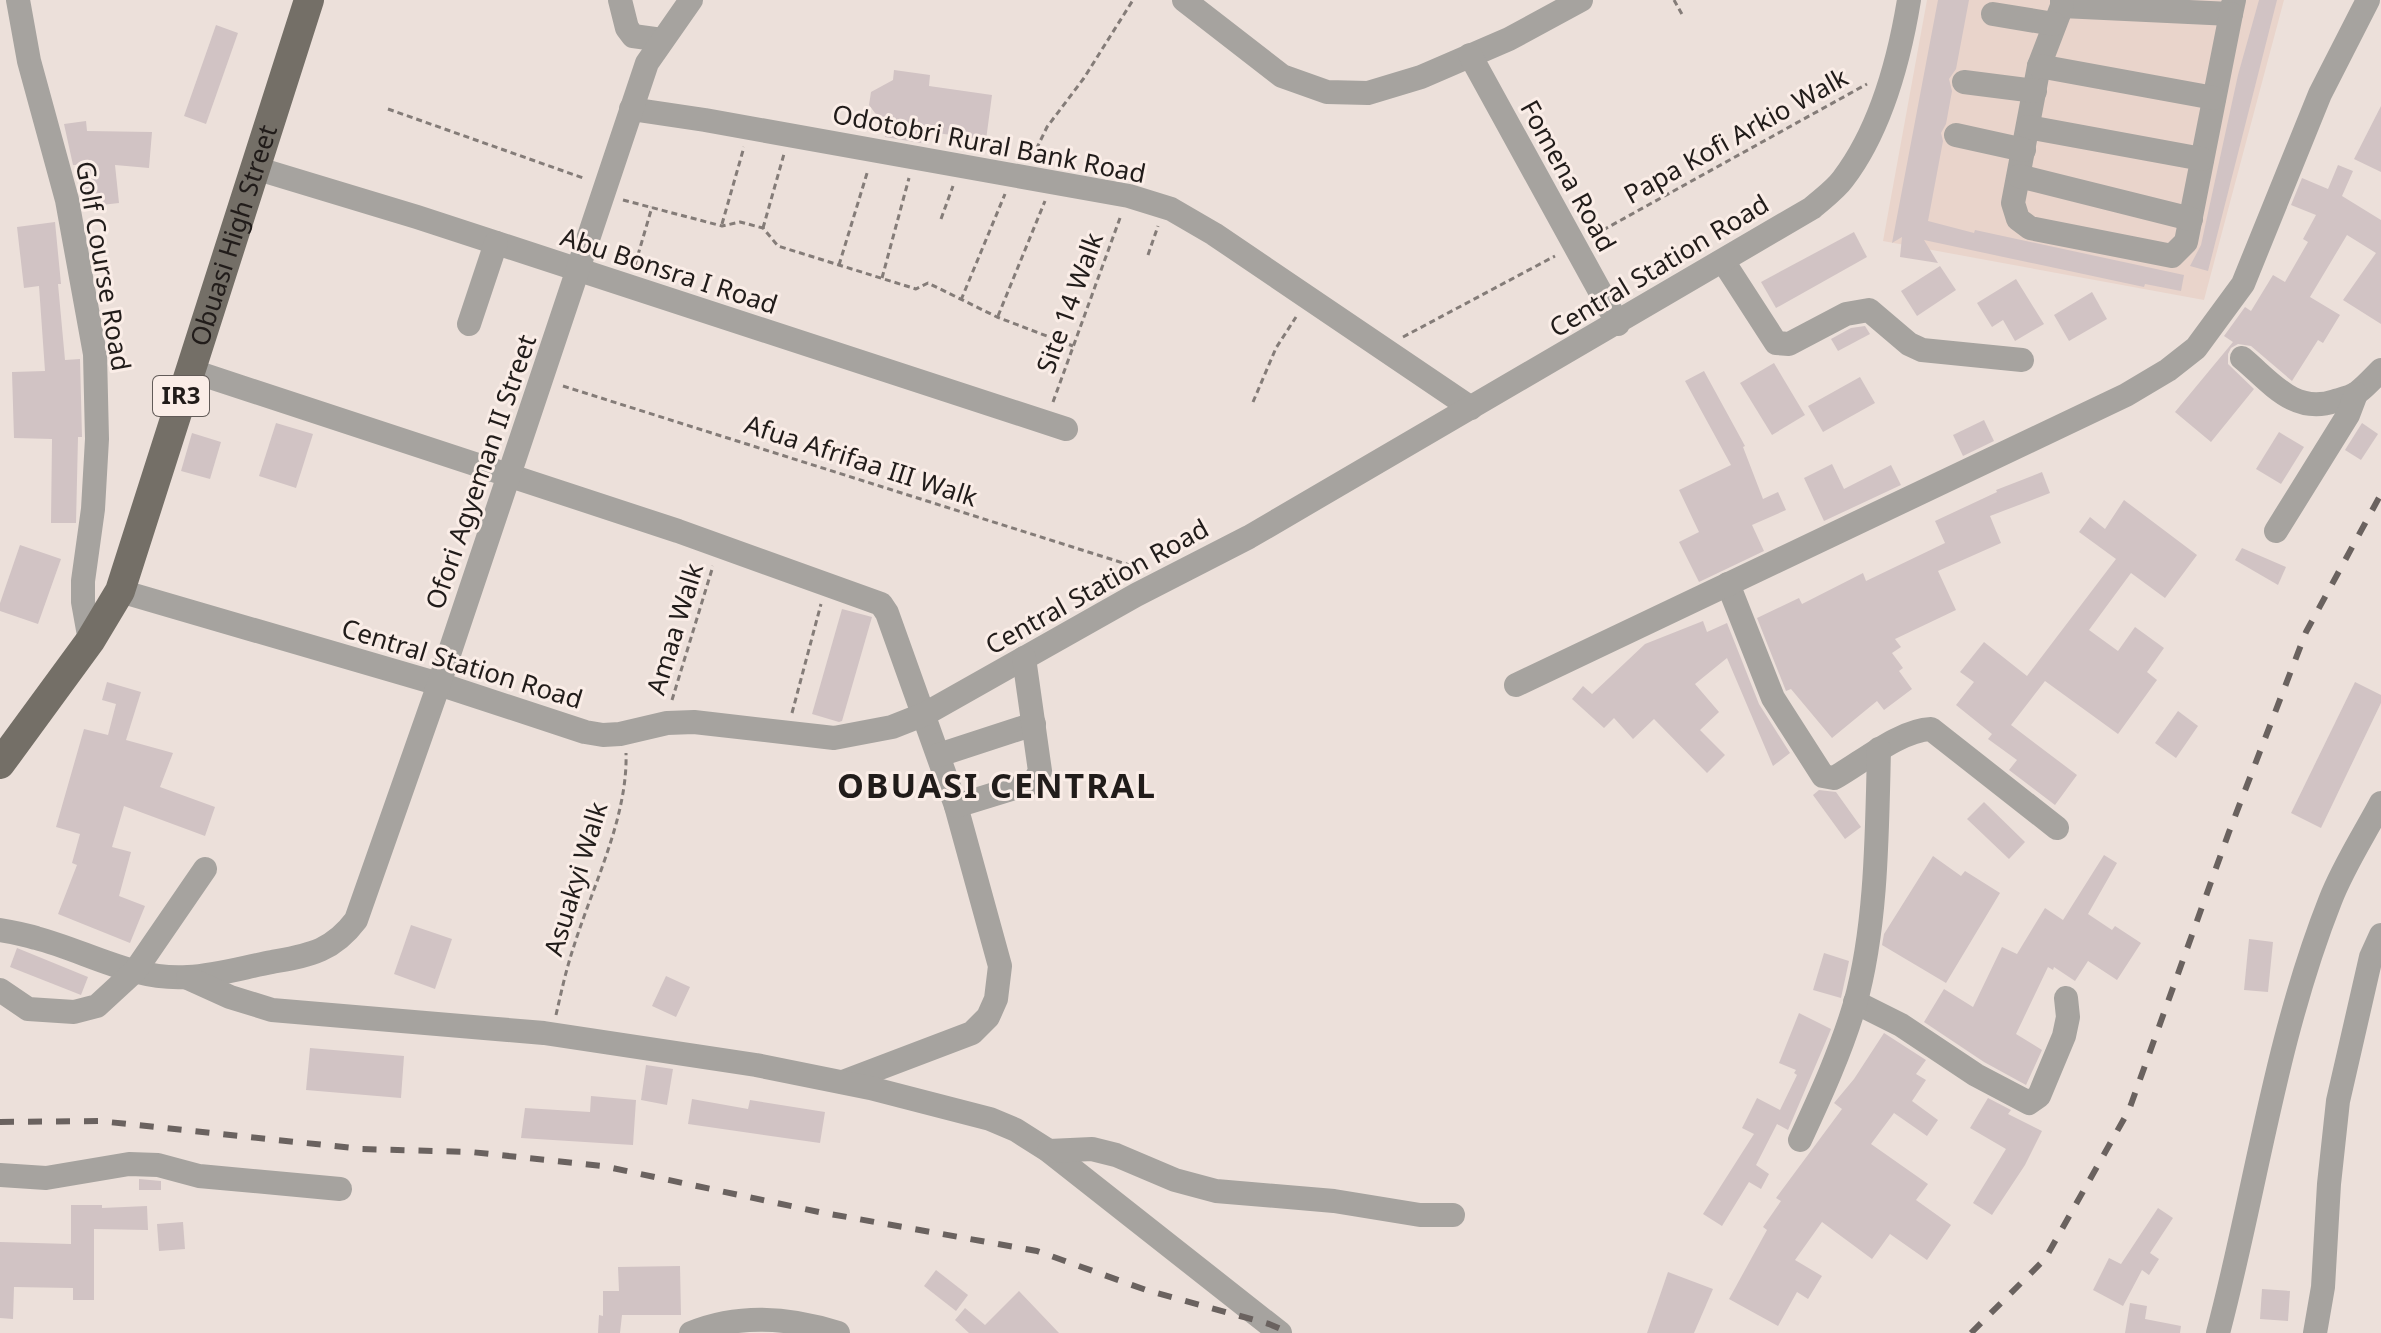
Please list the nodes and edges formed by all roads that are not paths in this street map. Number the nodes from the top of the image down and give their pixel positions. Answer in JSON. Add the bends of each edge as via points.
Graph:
{"nodes":[{"id":1,"x":18,"y":0,"type":"edge"},
{"id":2,"x":309,"y":0,"type":"edge"},
{"id":3,"x":620,"y":0,"type":"edge"},
{"id":4,"x":1184,"y":0,"type":"edge"},
{"id":5,"x":1581,"y":0,"type":"edge"},
{"id":6,"x":1909,"y":0,"type":"edge"},
{"id":7,"x":2368,"y":0,"type":"edge"},
{"id":8,"x":688,"y":1,"type":"edge"},
{"id":9,"x":2232,"y":7,"type":"edge"},
{"id":10,"x":2059,"y":10,"type":"edge"},
{"id":11,"x":1993,"y":14,"type":"dead end"},
{"id":12,"x":662,"y":40,"type":"junction"},
{"id":13,"x":1470,"y":55,"type":"junction"},
{"id":14,"x":2039,"y":66,"type":"junction"},
{"id":15,"x":1964,"y":82,"type":"dead end"},
{"id":16,"x":2035,"y":91,"type":"junction"},
{"id":17,"x":2214,"y":98,"type":"junction"},
{"id":18,"x":631,"y":109,"type":"junction"},
{"id":19,"x":1956,"y":135,"type":"dead end"},
{"id":20,"x":2026,"y":138,"type":"junction"},
{"id":21,"x":2202,"y":159,"type":"junction"},
{"id":22,"x":255,"y":168,"type":"junction"},
{"id":23,"x":2019,"y":176,"type":"junction"},
{"id":24,"x":2191,"y":219,"type":"junction"},
{"id":25,"x":496,"y":243,"type":"junction"},
{"id":26,"x":1723,"y":261,"type":"junction"},
{"id":27,"x":578,"y":271,"type":"junction"},
{"id":28,"x":469,"y":324,"type":"dead end"},
{"id":29,"x":1618,"y":324,"type":"junction"},
{"id":30,"x":2242,"y":358,"type":"dead end"},
{"id":31,"x":2022,"y":360,"type":"dead end"},
{"id":32,"x":189,"y":370,"type":"junction"},
{"id":33,"x":2381,"y":370,"type":"edge"},
{"id":34,"x":2356,"y":394,"type":"junction"},
{"id":35,"x":1471,"y":408,"type":"junction"},
{"id":36,"x":1066,"y":429,"type":"dead end"},
{"id":37,"x":509,"y":478,"type":"junction"},
{"id":38,"x":2276,"y":531,"type":"dead end"},
{"id":39,"x":1728,"y":584,"type":"junction"},
{"id":40,"x":120,"y":591,"type":"junction"},
{"id":41,"x":90,"y":641,"type":"junction"},
{"id":42,"x":1024,"y":658,"type":"junction"},
{"id":43,"x":439,"y":684,"type":"junction"},
{"id":44,"x":1516,"y":685,"type":"dead end"},
{"id":45,"x":925,"y":714,"type":"junction"},
{"id":46,"x":1034,"y":724,"type":"junction"},
{"id":47,"x":1879,"y":749,"type":"junction"},
{"id":48,"x":939,"y":755,"type":"junction"},
{"id":49,"x":0,"y":764,"type":"edge"},
{"id":50,"x":2381,"y":803,"type":"edge"},
{"id":51,"x":956,"y":806,"type":"junction"},
{"id":52,"x":2057,"y":828,"type":"dead end"},
{"id":53,"x":205,"y":869,"type":"dead end"},
{"id":54,"x":0,"y":916,"type":"edge"},
{"id":55,"x":0,"y":930,"type":"edge"},
{"id":56,"x":2381,"y":935,"type":"edge"},
{"id":57,"x":36,"y":938,"type":"junction"},
{"id":58,"x":135,"y":971,"type":"junction"},
{"id":59,"x":188,"y":978,"type":"junction"},
{"id":60,"x":0,"y":990,"type":"edge"},
{"id":61,"x":2066,"y":998,"type":"dead end"},
{"id":62,"x":1855,"y":1002,"type":"junction"},
{"id":63,"x":843,"y":1082,"type":"junction"},
{"id":64,"x":1800,"y":1140,"type":"dead end"},
{"id":65,"x":1049,"y":1151,"type":"junction"},
{"id":66,"x":0,"y":1175,"type":"edge"},
{"id":67,"x":340,"y":1189,"type":"dead end"},
{"id":68,"x":1453,"y":1215,"type":"dead end"},
{"id":69,"x":691,"y":1333,"type":"edge"},
{"id":70,"x":838,"y":1333,"type":"edge"},
{"id":71,"x":1280,"y":1333,"type":"edge"},
{"id":72,"x":2218,"y":1333,"type":"edge"},
{"id":73,"x":2315,"y":1333,"type":"edge"}],
"edges":[{"from":1,"to":41,"type":"street","name":"Golf Course Road","via":[[67,200],[95,354],[97,439],[83,581]]},
{"from":2,"to":22,"type":"main road","name":"Obuasi High Street","number":"IR3"},
{"from":3,"to":12,"type":"street","via":[[633,36]]},
{"from":4,"to":13,"type":"street","via":[[1282,76],[1327,92],[1368,93]]},
{"from":5,"to":13,"type":"street"},
{"from":6,"to":26,"type":"street","name":"Central Station Road","via":[[1895,68],[1866,143],[1842,180],[1812,208]]},
{"from":7,"to":39,"type":"street","via":[[2320,94],[2243,284],[2196,348],[2126,395]]},
{"from":8,"to":12,"type":"street","name":"Ofori Agyeman II Street"},
{"from":9,"to":10,"type":"street"},
{"from":9,"to":17,"type":"street"},
{"from":10,"to":11,"type":"street"},
{"from":10,"to":14,"type":"street"},
{"from":12,"to":18,"type":"street","name":"Ofori Agyeman II Street","via":[[647,63]]},
{"from":13,"to":29,"type":"street","name":"Fomena Road"},
{"from":14,"to":16,"type":"street"},
{"from":14,"to":17,"type":"street"},
{"from":15,"to":16,"type":"street"},
{"from":16,"to":20,"type":"street"},
{"from":17,"to":21,"type":"street"},
{"from":18,"to":27,"type":"street","name":"Ofori Agyeman II Street"},
{"from":18,"to":35,"type":"street","name":"Odotobri Rural Bank Road","via":[[1128,196],[1165,208],[1214,234]]},
{"from":19,"to":20,"type":"street"},
{"from":20,"to":21,"type":"street"},
{"from":20,"to":23,"type":"street"},
{"from":21,"to":24,"type":"street"},
{"from":22,"to":25,"type":"street","name":"Abu Bonsra I Road"},
{"from":22,"to":32,"type":"main road","name":"Obuasi High Street","number":"IR3"},
{"from":23,"to":24,"type":"street"},
{"from":23,"to":24,"type":"street","via":[[2013,203],[2018,219],[2030,228],[2172,256],[2186,242]]},
{"from":25,"to":27,"type":"street","name":"Abu Bonsra I Road"},
{"from":25,"to":28,"type":"street"},
{"from":26,"to":29,"type":"street","name":"Central Station Road"},
{"from":26,"to":31,"type":"street","via":[[1776,343],[1789,344],[1846,314],[1869,310],[1922,350]]},
{"from":27,"to":36,"type":"street","name":"Abu Bonsra I Road"},
{"from":27,"to":37,"type":"street","name":"Ofori Agyeman II Street"},
{"from":29,"to":35,"type":"street","name":"Central Station Road"},
{"from":30,"to":34,"type":"street","via":[[2301,404],[2325,404]]},
{"from":32,"to":37,"type":"street"},
{"from":32,"to":40,"type":"main road","name":"Obuasi High Street","number":"IR3"},
{"from":33,"to":34,"type":"street"},
{"from":34,"to":38,"type":"street"},
{"from":35,"to":42,"type":"street","name":"Central Station Road","via":[[1249,537]]},
{"from":37,"to":43,"type":"street","name":"Ofori Agyeman II Street"},
{"from":37,"to":45,"type":"street","via":[[881,604]]},
{"from":39,"to":44,"type":"street"},
{"from":39,"to":47,"type":"street","via":[[1773,698],[1823,776],[1834,778]]},
{"from":40,"to":41,"type":"main road","name":"Obuasi High Street","number":"IR3"},
{"from":40,"to":43,"type":"street","name":"Central Station Road"},
{"from":41,"to":49,"type":"main road","name":"Obuasi High Street","number":"IR3"},
{"from":42,"to":45,"type":"street","name":"Central Station Road"},
{"from":42,"to":46,"type":"street"},
{"from":43,"to":45,"type":"street","name":"Central Station Road","via":[[603,735],[694,722],[834,738],[892,727]]},
{"from":43,"to":59,"type":"street","name":"Ofori Agyeman II Street","via":[[356,920],[343,937],[328,948]]},
{"from":45,"to":48,"type":"street"},
{"from":46,"to":48,"type":"street"},
{"from":46,"to":51,"type":"street","via":[[1040,771],[1034,782]]},
{"from":47,"to":52,"type":"street","via":[[1931,729]]},
{"from":47,"to":62,"type":"street","via":[[1876,845]]},
{"from":48,"to":51,"type":"street"},
{"from":50,"to":72,"type":"street","via":[[2331,897],[2309,960]]},
{"from":51,"to":63,"type":"street","via":[[1000,966],[996,999],[972,1033]]},
{"from":53,"to":58,"type":"street"},
{"from":54,"to":57,"type":"street","name":"Ofori Agyeman II Street"},
{"from":55,"to":57,"type":"street","name":"Ofori Agyeman II Street"},
{"from":56,"to":73,"type":"street","via":[[2371,957],[2338,1101]]},
{"from":57,"to":58,"type":"street","name":"Ofori Agyeman II Street"},
{"from":58,"to":59,"type":"street","name":"Ofori Agyeman II Street"},
{"from":58,"to":60,"type":"street","via":[[97,1006],[74,1012],[28,1009]]},
{"from":59,"to":63,"type":"street","via":[[272,1010],[551,1034]]},
{"from":61,"to":62,"type":"street","via":[[2064,1036],[2039,1096],[2029,1103]]},
{"from":62,"to":64,"type":"street"},
{"from":63,"to":65,"type":"street","via":[[990,1119]]},
{"from":65,"to":68,"type":"street","via":[[1092,1149],[1216,1191]]},
{"from":65,"to":71,"type":"street"},
{"from":66,"to":67,"type":"street","via":[[46,1178],[129,1164],[158,1165],[199,1176]]},
{"from":69,"to":70,"type":"street","via":[[753,1318],[805,1322]]}]}
